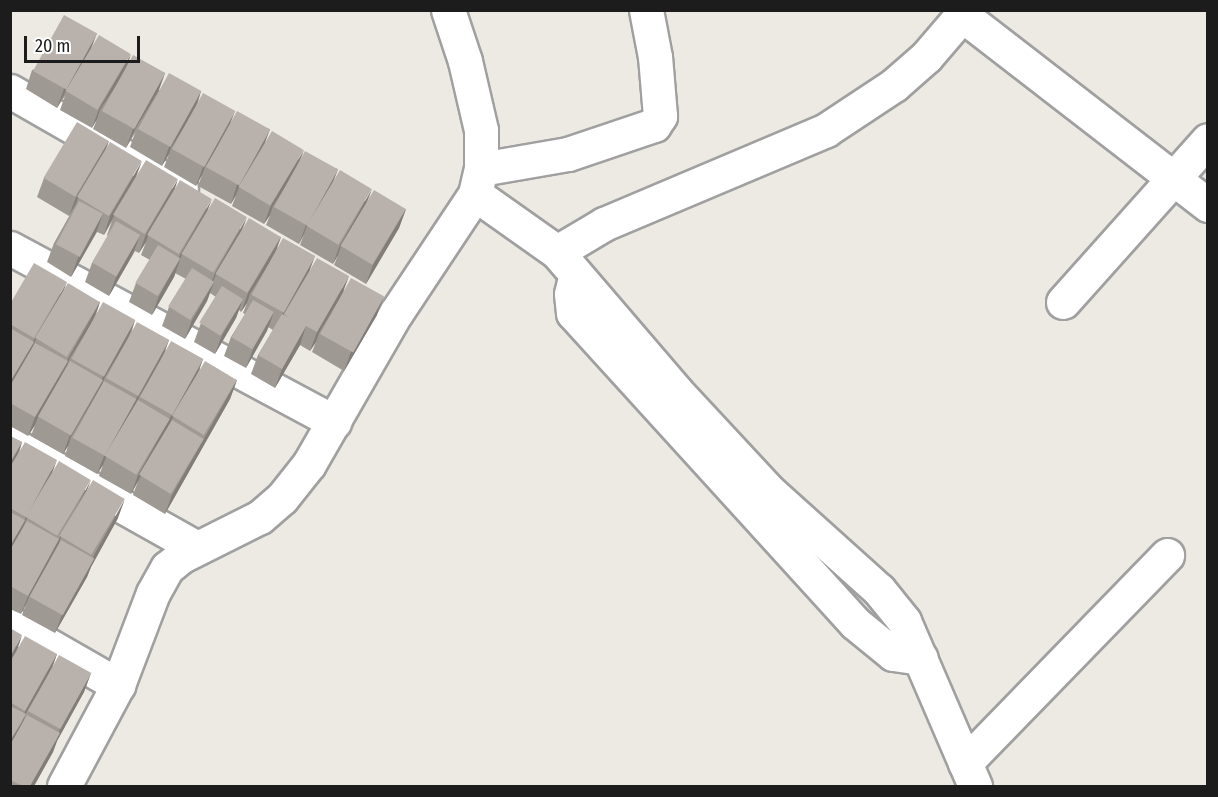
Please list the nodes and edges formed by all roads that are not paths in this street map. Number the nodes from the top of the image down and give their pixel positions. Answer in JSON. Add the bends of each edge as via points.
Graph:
{"nodes":[{"id":1,"x":448,"y":10,"type":"edge"},
{"id":2,"x":646,"y":10,"type":"edge"},
{"id":3,"x":668,"y":10,"type":"edge"},
{"id":4,"x":655,"y":57,"type":"junction"},
{"id":5,"x":10,"y":91,"type":"edge"},
{"id":6,"x":1208,"y":140,"type":"edge"},
{"id":7,"x":1174,"y":179,"type":"junction"},
{"id":8,"x":478,"y":182,"type":"junction"},
{"id":9,"x":203,"y":202,"type":"edge"},
{"id":10,"x":1208,"y":205,"type":"edge"},
{"id":11,"x":10,"y":248,"type":"edge"},
{"id":12,"x":566,"y":265,"type":"junction"},
{"id":13,"x":366,"y":295,"type":"edge"},
{"id":14,"x":1063,"y":302,"type":"dead end"},
{"id":15,"x":396,"y":313,"type":"junction"},
{"id":16,"x":334,"y":422,"type":"junction"},
{"id":17,"x":10,"y":443,"type":"edge"},
{"id":18,"x":197,"y":548,"type":"junction"},
{"id":19,"x":1167,"y":555,"type":"dead end"},
{"id":20,"x":10,"y":623,"type":"edge"},
{"id":21,"x":118,"y":685,"type":"junction"},
{"id":22,"x":970,"y":775,"type":"edge"},
{"id":23,"x":64,"y":786,"type":"edge"}],
"edges":[{"from":1,"to":8,"type":"street","via":[[477,105],[481,130]]},
{"from":2,"to":4,"type":"street"},
{"from":3,"to":4,"type":"street"},
{"from":4,"to":8,"type":"street","via":[[660,116],[654,125]]},
{"from":5,"to":9,"type":"street"},
{"from":6,"to":7,"type":"street"},
{"from":7,"to":10,"type":"street"},
{"from":7,"to":12,"type":"street","via":[[962,15],[910,71],[826,130],[604,224]]},
{"from":7,"to":14,"type":"street"},
{"from":8,"to":12,"type":"street"},
{"from":8,"to":15,"type":"street"},
{"from":11,"to":16,"type":"street"},
{"from":12,"to":22,"type":"street","via":[[606,306],[676,392],[731,469],[770,492],[879,590],[904,621]]},
{"from":13,"to":15,"type":"street"},
{"from":15,"to":16,"type":"street"},
{"from":16,"to":18,"type":"street","via":[[309,464],[282,498],[260,517]]},
{"from":17,"to":18,"type":"street"},
{"from":18,"to":21,"type":"street","via":[[175,561],[161,577]]},
{"from":19,"to":22,"type":"street"},
{"from":20,"to":21,"type":"street"},
{"from":21,"to":23,"type":"street"}]}
